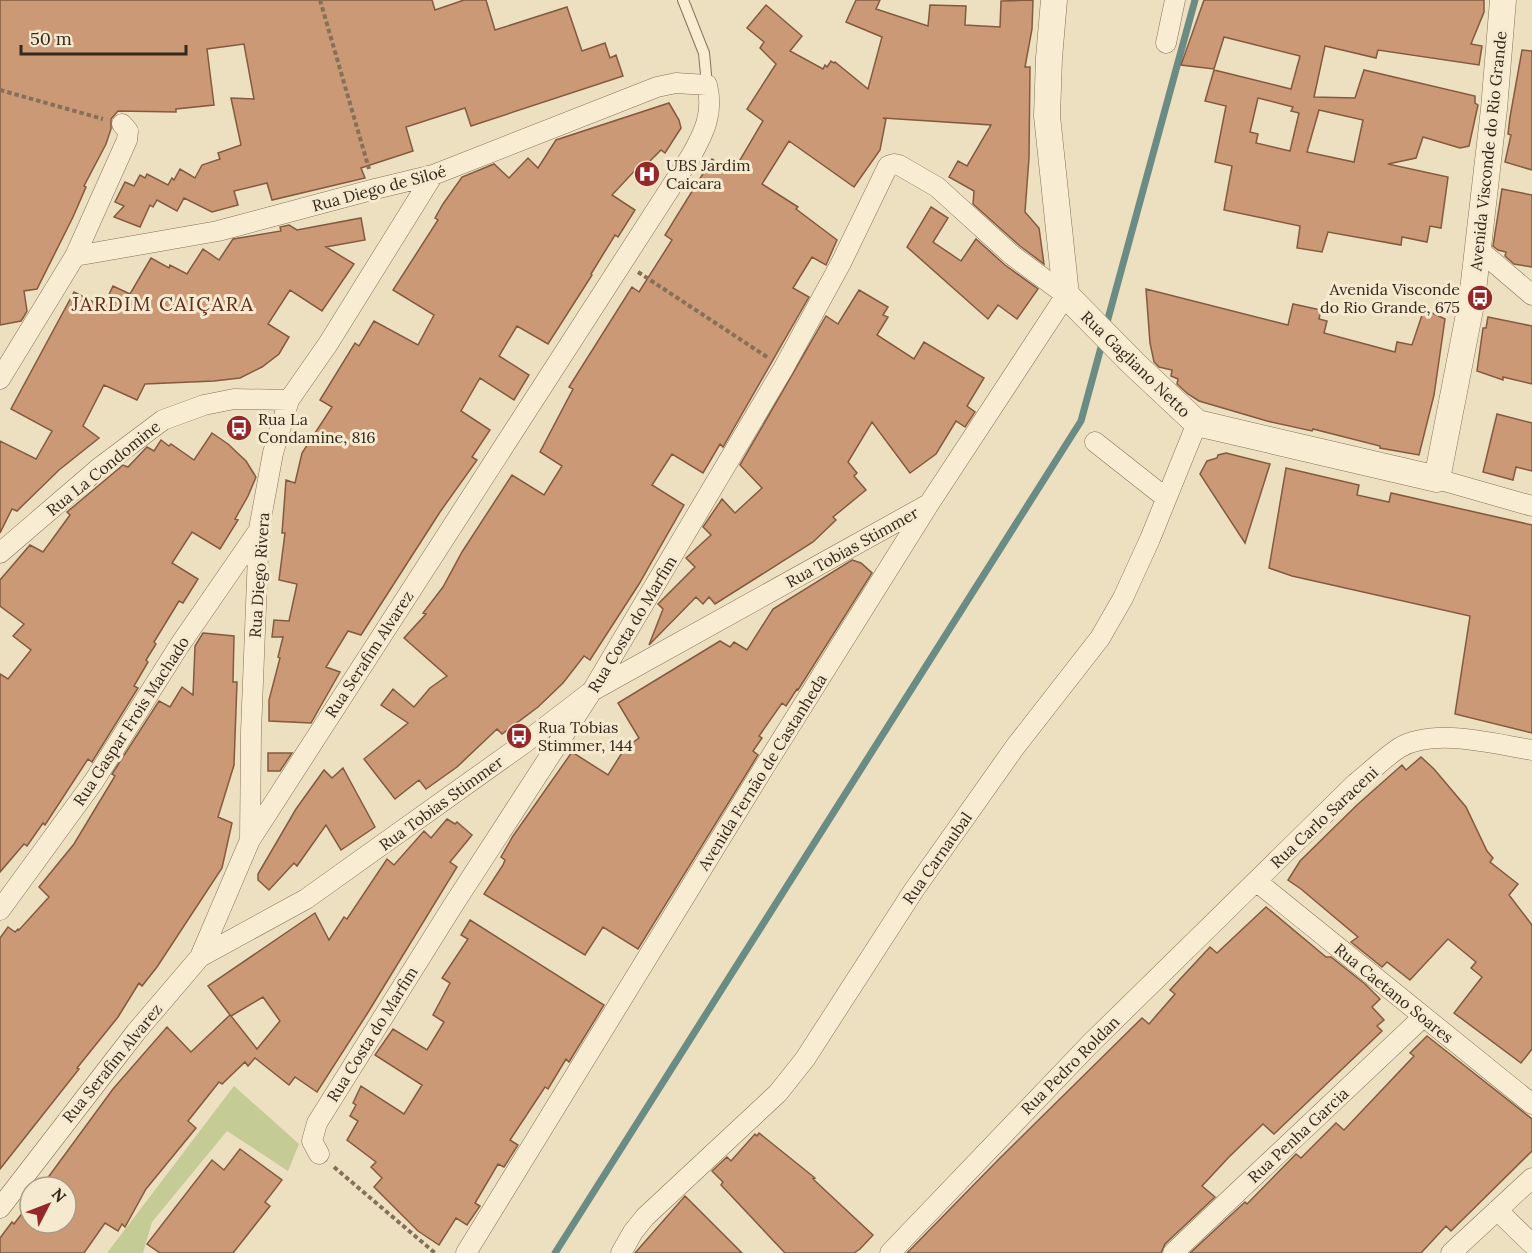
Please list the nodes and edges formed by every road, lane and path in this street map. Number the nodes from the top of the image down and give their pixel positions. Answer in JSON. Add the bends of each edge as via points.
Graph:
{"nodes":[{"id":1,"x":320,"y":0,"type":"edge"},
{"id":2,"x":683,"y":0,"type":"edge"},
{"id":3,"x":1054,"y":0,"type":"edge"},
{"id":4,"x":1175,"y":0,"type":"edge"},
{"id":5,"x":1503,"y":0,"type":"edge"},
{"id":6,"x":1166,"y":43,"type":"dead end"},
{"id":7,"x":707,"y":85,"type":"junction"},
{"id":8,"x":0,"y":90,"type":"edge"},
{"id":9,"x":122,"y":124,"type":"joint"},
{"id":10,"x":433,"y":175,"type":"junction"},
{"id":11,"x":375,"y":189,"type":"junction"},
{"id":12,"x":1478,"y":249,"type":"junction"},
{"id":13,"x":75,"y":256,"type":"junction"},
{"id":14,"x":622,"y":262,"type":"junction"},
{"id":15,"x":1066,"y":295,"type":"junction"},
{"id":16,"x":1532,"y":295,"type":"edge"},
{"id":17,"x":783,"y":369,"type":"junction"},
{"id":18,"x":0,"y":379,"type":"edge"},
{"id":19,"x":289,"y":400,"type":"junction"},
{"id":20,"x":1197,"y":423,"type":"junction"},
{"id":21,"x":1095,"y":442,"type":"dead end"},
{"id":22,"x":1437,"y":479,"type":"junction"},
{"id":23,"x":1167,"y":498,"type":"junction"},
{"id":24,"x":929,"y":504,"type":"junction"},
{"id":25,"x":1532,"y":506,"type":"edge"},
{"id":26,"x":259,"y":530,"type":"junction"},
{"id":27,"x":0,"y":554,"type":"edge"},
{"id":28,"x":592,"y":691,"type":"junction"},
{"id":29,"x":1532,"y":750,"type":"edge"},
{"id":30,"x":250,"y":840,"type":"junction"},
{"id":31,"x":1256,"y":881,"type":"junction"},
{"id":32,"x":0,"y":909,"type":"edge"},
{"id":33,"x":200,"y":957,"type":"junction"},
{"id":34,"x":1423,"y":1017,"type":"junction"},
{"id":35,"x":1532,"y":1104,"type":"edge"},
{"id":36,"x":319,"y":1154,"type":"joint"},
{"id":37,"x":1532,"y":1178,"type":"edge"},
{"id":38,"x":0,"y":1208,"type":"edge"},
{"id":39,"x":1497,"y":1210,"type":"junction"},
{"id":40,"x":1532,"y":1244,"type":"edge"},
{"id":41,"x":435,"y":1253,"type":"edge"},
{"id":42,"x":466,"y":1253,"type":"edge"},
{"id":43,"x":621,"y":1253,"type":"edge"},
{"id":44,"x":890,"y":1253,"type":"edge"},
{"id":45,"x":1173,"y":1253,"type":"edge"},
{"id":46,"x":1451,"y":1253,"type":"edge"}],
"edges":[{"from":1,"to":11,"type":"path"},
{"from":2,"to":7,"type":"lane","via":[[704,53]]},
{"from":3,"to":15,"type":"street","via":[[1047,116]]},
{"from":4,"to":6,"type":"street"},
{"from":5,"to":12,"type":"street","name":"Avenida Visconde do Rio Grande"},
{"from":7,"to":10,"type":"street","name":"Rua Diego de Siloé","via":[[676,83],[657,87]]},
{"from":7,"to":14,"type":"street","name":"Rua Serafim Alvarez","via":[[710,115],[704,133]]},
{"from":8,"to":9,"type":"path"},
{"from":9,"to":13,"type":"street","via":[[128,131],[127,140]]},
{"from":10,"to":11,"type":"street","name":"Rua Diego de Siloé"},
{"from":10,"to":19,"type":"street","name":"Rua Diego Rivera"},
{"from":11,"to":13,"type":"street","name":"Rua Diego de Siloé","via":[[218,231]]},
{"from":12,"to":16,"type":"street"},
{"from":12,"to":22,"type":"street","name":"Avenida Visconde do Rio Grande"},
{"from":13,"to":18,"type":"street"},
{"from":14,"to":17,"type":"path"},
{"from":14,"to":30,"type":"street","name":"Rua Serafim Alvarez"},
{"from":15,"to":17,"type":"street","name":"Rua Costa do Marfim","via":[[1012,255],[937,187],[894,164],[888,166]]},
{"from":15,"to":20,"type":"street","name":"Rua Gagliano Netto"},
{"from":15,"to":24,"type":"street","name":"Avenida Fernão de Castanheda"},
{"from":17,"to":28,"type":"street","name":"Rua Costa do Marfim"},
{"from":19,"to":26,"type":"street","name":"Rua Diego Rivera","via":[[273,453]]},
{"from":19,"to":27,"type":"street","name":"Rua La Condomine","via":[[234,399],[163,420],[99,468]]},
{"from":20,"to":22,"type":"street","name":"Rua Gagliano Netto"},
{"from":20,"to":23,"type":"street","name":"Rua Carnaubal"},
{"from":21,"to":23,"type":"street"},
{"from":22,"to":25,"type":"street","name":"Rua Gagliano Netto"},
{"from":23,"to":43,"type":"street","name":"Rua Carnaubal","via":[[1123,598],[1100,638],[1015,747],[921,881],[805,1059],[778,1093],[645,1217]]},
{"from":24,"to":28,"type":"street","name":"Rua Tobias Stimmer"},
{"from":24,"to":42,"type":"street","name":"Avenida Fernão de Castanheda"},
{"from":26,"to":30,"type":"street","name":"Rua Diego Rivera"},
{"from":26,"to":32,"type":"street","name":"Rua Gaspar Frois Machado","via":[[179,646],[94,781]]},
{"from":28,"to":33,"type":"street","name":"Rua Tobias Stimmer","via":[[306,899]]},
{"from":28,"to":36,"type":"street","name":"Rua Costa do Marfim","via":[[317,1123],[312,1142]]},
{"from":29,"to":31,"type":"street","name":"Rua Carlo Saraceni","via":[[1432,738],[1400,748],[1356,783]]},
{"from":30,"to":33,"type":"street","name":"Rua Serafim Alvarez"},
{"from":31,"to":34,"type":"street","name":"Rua Caetano Soares"},
{"from":31,"to":44,"type":"street","name":"Rua Pedro Roldan","via":[[1091,1043]]},
{"from":33,"to":38,"type":"street","name":"Rua Serafim Alvarez","via":[[122,1049]]},
{"from":34,"to":35,"type":"street","name":"Rua Caetano Soares"},
{"from":34,"to":45,"type":"street","name":"Rua Penha Garcia"},
{"from":36,"to":41,"type":"path"},
{"from":37,"to":39,"type":"street"},
{"from":39,"to":40,"type":"street"},
{"from":39,"to":46,"type":"street"}]}
